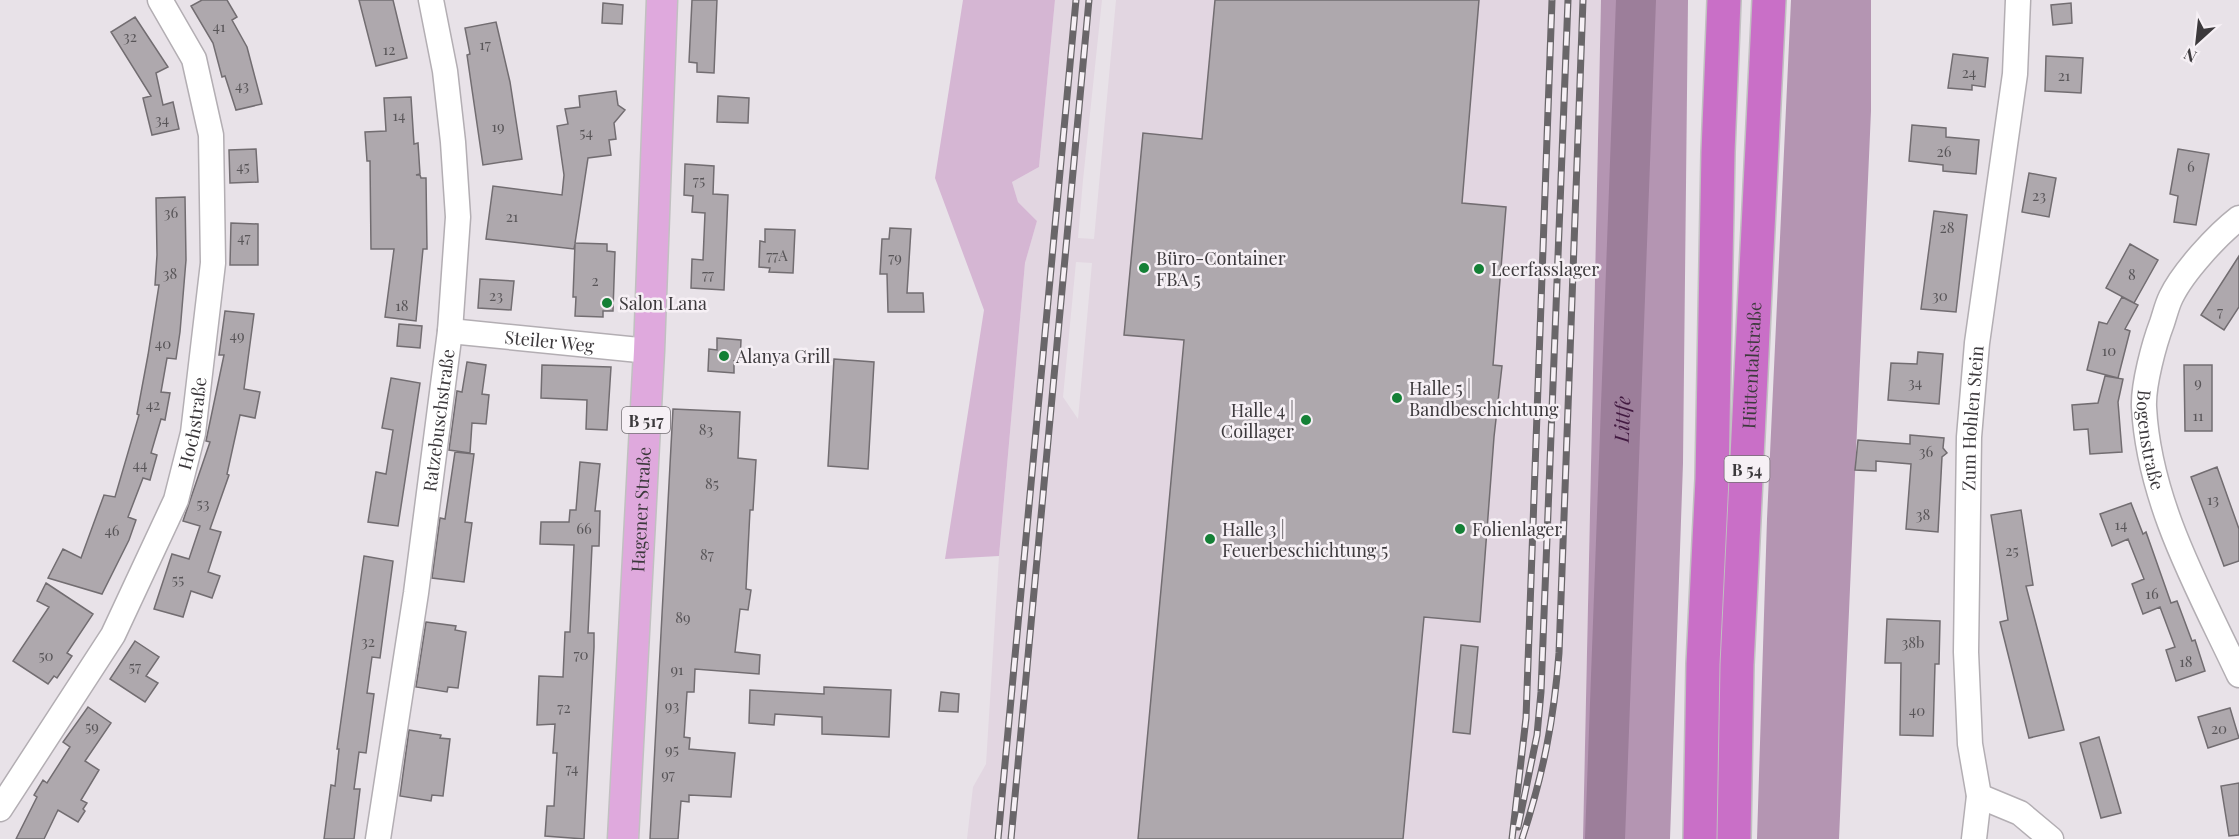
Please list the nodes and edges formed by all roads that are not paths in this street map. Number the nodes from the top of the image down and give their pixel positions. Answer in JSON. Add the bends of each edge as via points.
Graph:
{"nodes":[{"id":1,"x":160,"y":0,"type":"edge"},
{"id":2,"x":431,"y":0,"type":"edge"},
{"id":3,"x":662,"y":0,"type":"edge"},
{"id":4,"x":1724,"y":0,"type":"edge"},
{"id":5,"x":1769,"y":0,"type":"edge"},
{"id":6,"x":2018,"y":0,"type":"edge"},
{"id":7,"x":2239,"y":218,"type":"edge"},
{"id":8,"x":450,"y":331,"type":"junction"},
{"id":9,"x":649,"y":351,"type":"junction"},
{"id":10,"x":2239,"y":675,"type":"edge"},
{"id":11,"x":1979,"y":796,"type":"junction"},
{"id":12,"x":0,"y":809,"type":"edge"},
{"id":13,"x":378,"y":839,"type":"edge"},
{"id":14,"x":623,"y":839,"type":"edge"},
{"id":15,"x":1700,"y":839,"type":"edge"},
{"id":16,"x":1734,"y":839,"type":"edge"},
{"id":17,"x":1974,"y":839,"type":"edge"},
{"id":18,"x":2051,"y":839,"type":"edge"}],
"edges":[{"from":1,"to":12,"type":"street","name":"Hochstraße","via":[[194,59],[211,135],[213,263],[193,433],[176,500],[113,636]]},
{"from":2,"to":8,"type":"street","name":"Ratzebuschstraße","via":[[445,71],[458,217]]},
{"from":3,"to":9,"type":"main road","name":"Hagener Straße","number":"B 517"},
{"from":4,"to":15,"type":"highway","name":"Hüttentalstraße","number":"B 54"},
{"from":5,"to":16,"type":"highway","name":"Hüttentalstraße","number":"B 54","via":[[1737,665]]},
{"from":6,"to":11,"type":"street","name":"Zum Hohlen Stein","via":[[2015,74],[1977,342],[1969,437],[1966,652],[1970,744]]},
{"from":7,"to":10,"type":"street","name":"Bogenstraße","via":[[2192,266],[2172,297],[2153,347],[2144,405],[2153,467],[2167,516]]},
{"from":8,"to":9,"type":"street","name":"Steiler Weg"},
{"from":8,"to":13,"type":"street","name":"Ratzebuschstraße","via":[[416,593]]},
{"from":9,"to":14,"type":"main road","name":"Hagener Straße","number":"B 517"},
{"from":11,"to":17,"type":"street","name":"Zum Hohlen Stein"},
{"from":11,"to":18,"type":"street","via":[[2020,813]]}]}
